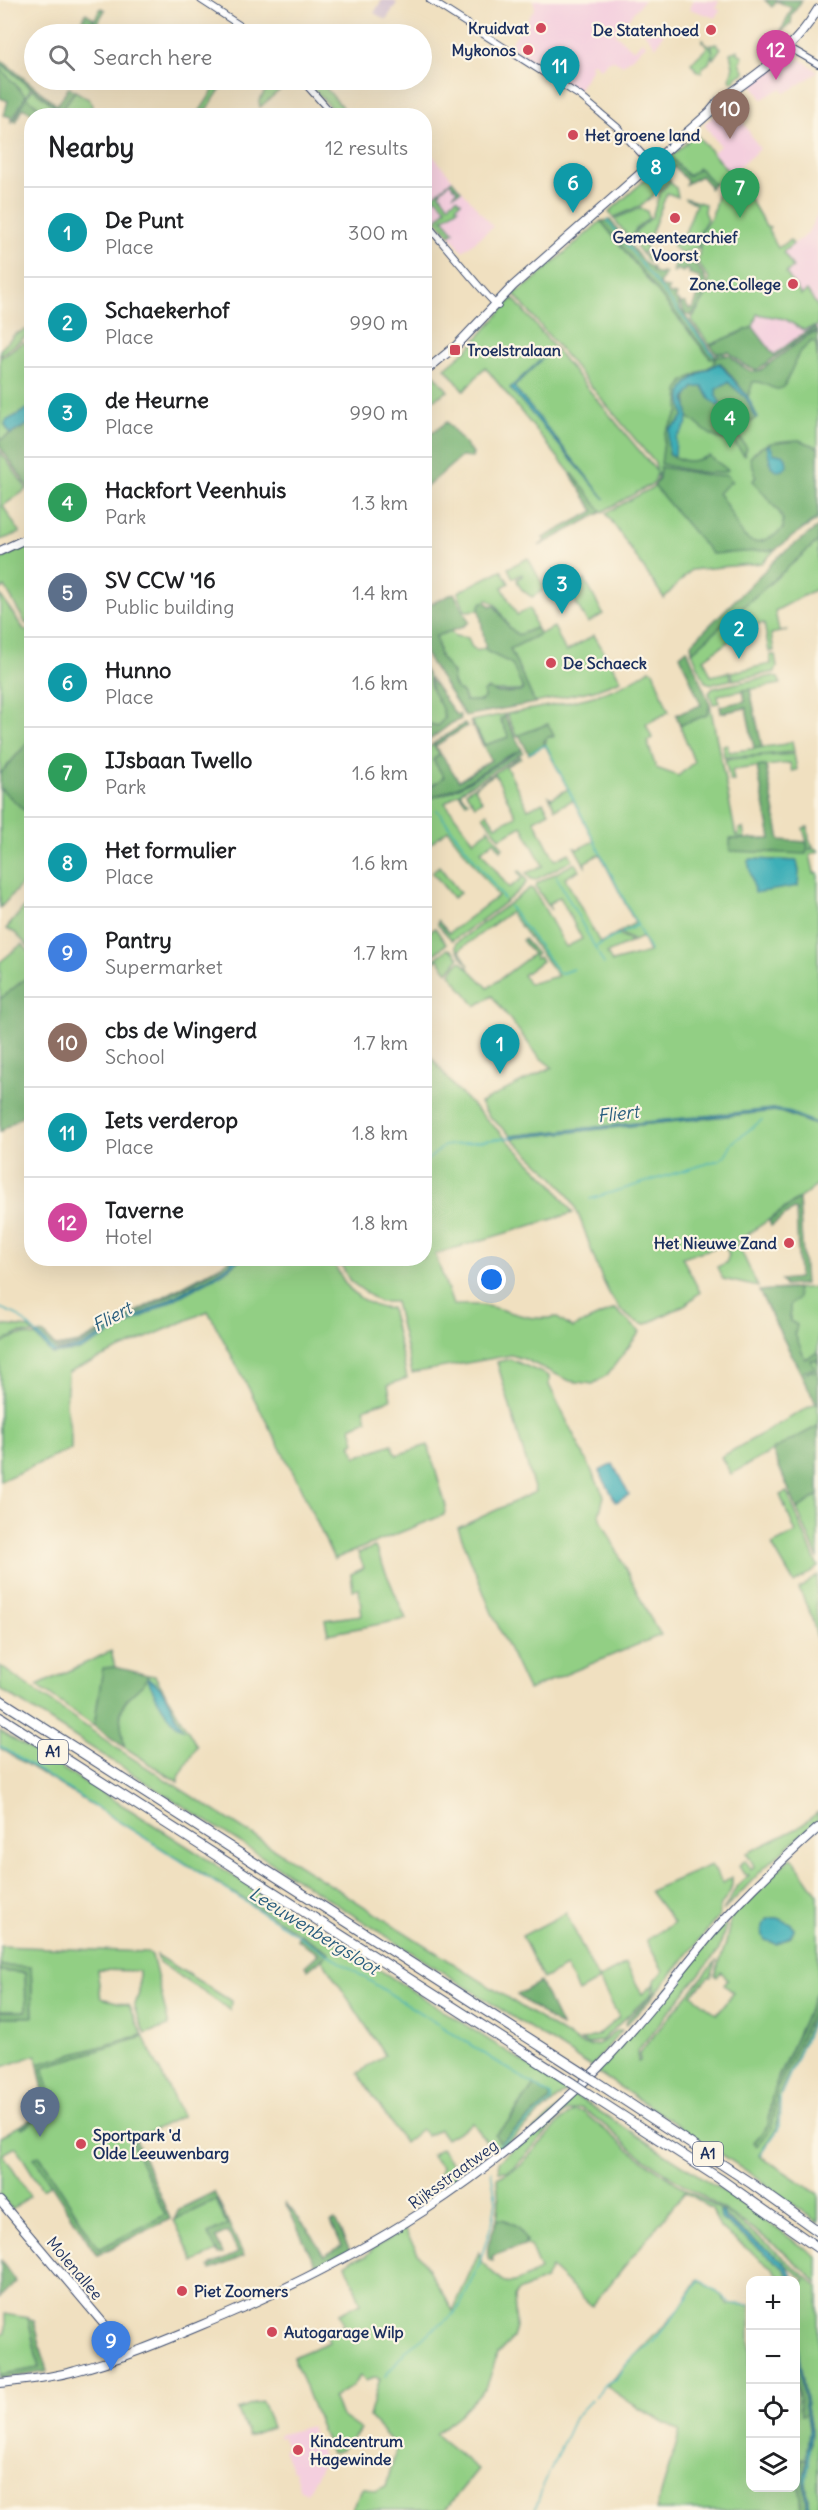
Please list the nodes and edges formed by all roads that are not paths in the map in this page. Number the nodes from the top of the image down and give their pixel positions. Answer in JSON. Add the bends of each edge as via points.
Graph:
{"nodes":[{"id":1,"x":201,"y":0,"type":"edge"},
{"id":2,"x":430,"y":0,"type":"edge"},
{"id":3,"x":818,"y":9,"type":"edge"},
{"id":4,"x":238,"y":24,"type":"edge"},
{"id":5,"x":790,"y":48,"type":"junction"},
{"id":6,"x":818,"y":64,"type":"edge"},
{"id":7,"x":311,"y":90,"type":"edge"},
{"id":8,"x":327,"y":108,"type":"edge"},
{"id":9,"x":650,"y":163,"type":"junction"},
{"id":10,"x":432,"y":230,"type":"edge"},
{"id":11,"x":497,"y":304,"type":"junction"},
{"id":12,"x":432,"y":365,"type":"edge"},
{"id":13,"x":24,"y":540,"type":"edge"},
{"id":14,"x":0,"y":551,"type":"edge"},
{"id":15,"x":0,"y":1700,"type":"edge"},
{"id":16,"x":0,"y":1717,"type":"edge"},
{"id":17,"x":818,"y":1828,"type":"edge"},
{"id":18,"x":0,"y":2201,"type":"edge"},
{"id":19,"x":818,"y":2231,"type":"edge"},
{"id":20,"x":818,"y":2248,"type":"edge"},
{"id":21,"x":124,"y":2356,"type":"junction"},
{"id":22,"x":0,"y":2384,"type":"edge"}],
"edges":[{"from":1,"to":4,"type":"street"},
{"from":2,"to":9,"type":"street","via":[[591,104]]},
{"from":3,"to":5,"type":"main road"},
{"from":5,"to":6,"type":"street"},
{"from":5,"to":9,"type":"main road","via":[[719,101]]},
{"from":7,"to":8,"type":"street"},
{"from":9,"to":11,"type":"main road"},
{"from":10,"to":11,"type":"street"},
{"from":11,"to":12,"type":"main road"},
{"from":13,"to":14,"type":"main road"},
{"from":15,"to":19,"type":"highway","number":"A1","bridge":true,"via":[[595,2080]]},
{"from":16,"to":20,"type":"highway","number":"A1","bridge":true,"via":[[720,2179]]},
{"from":17,"to":21,"type":"main road","name":"Rijksstraatweg","via":[[749,1892],[587,2080],[477,2175],[414,2219],[324,2270]]},
{"from":18,"to":21,"type":"main road","name":"Molenallee","via":[[114,2336]]},
{"from":21,"to":22,"type":"main road","name":"Rijksstraatweg","via":[[68,2373]]}]}
